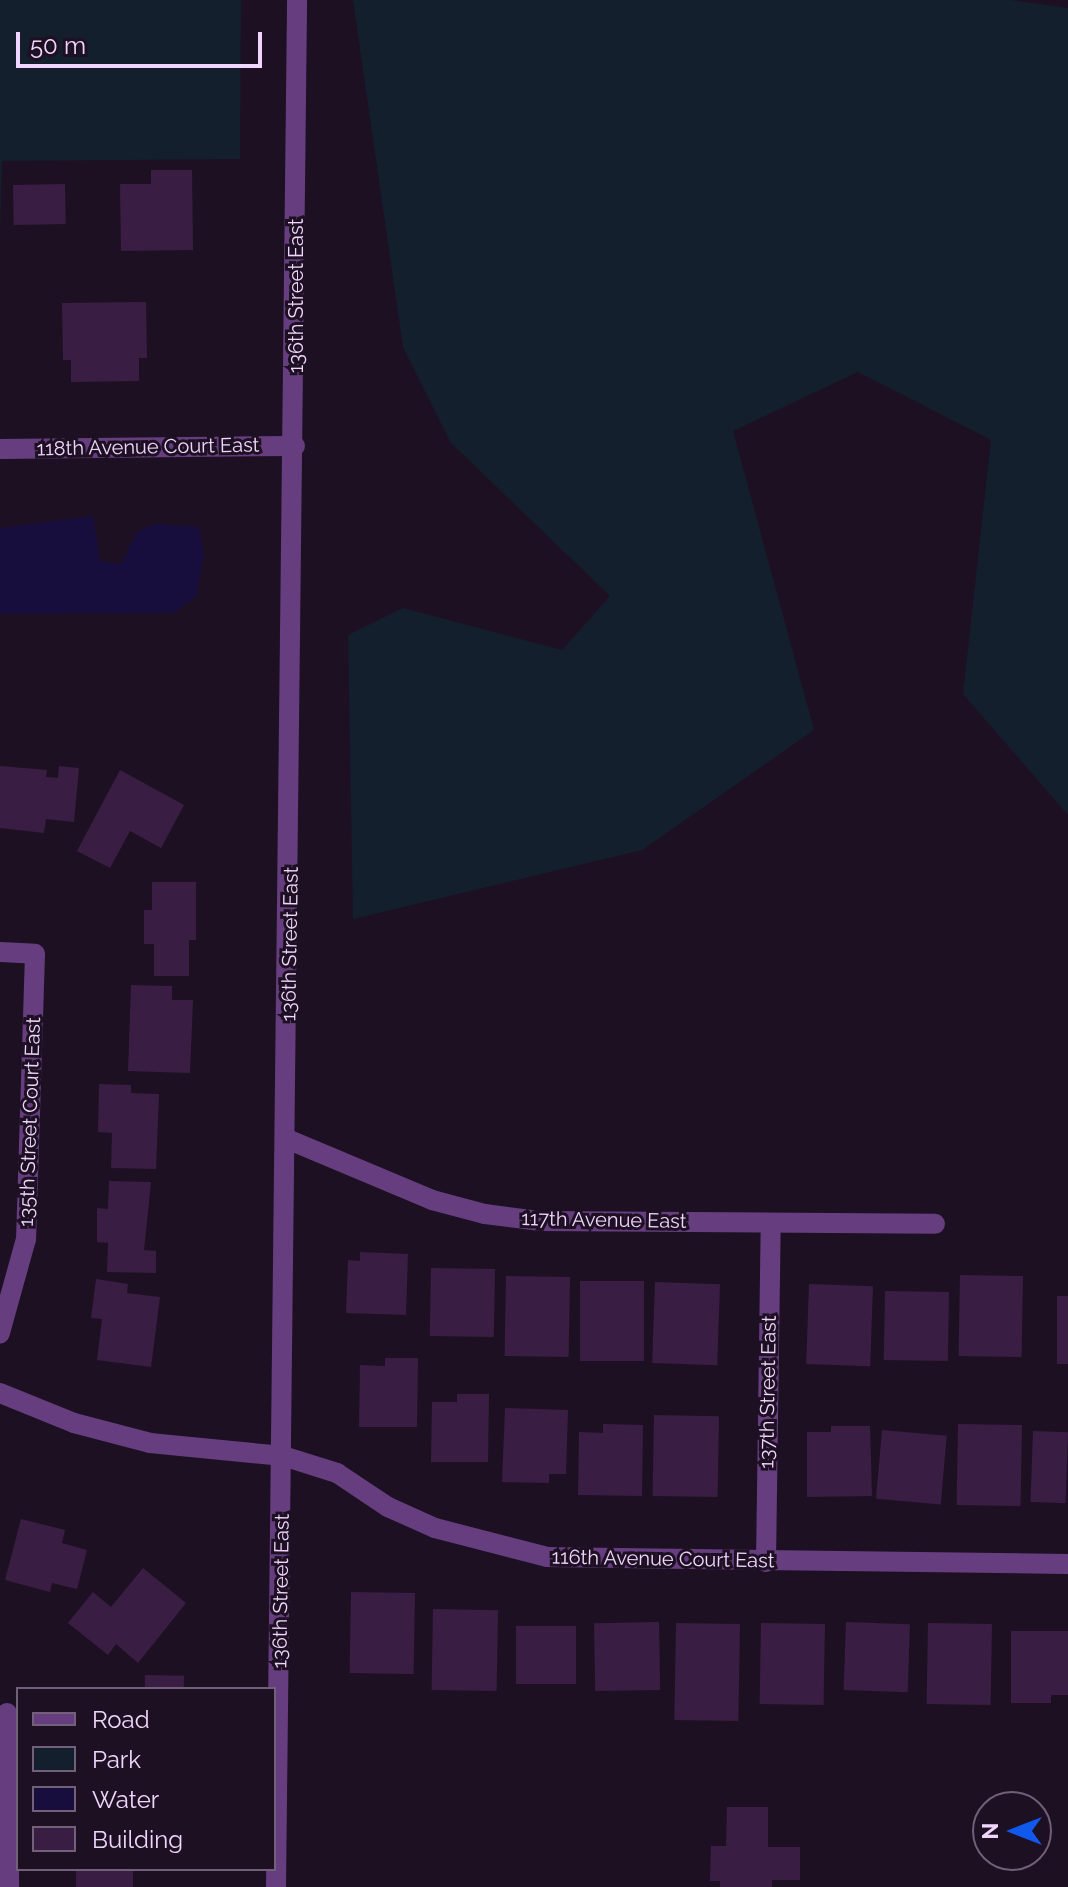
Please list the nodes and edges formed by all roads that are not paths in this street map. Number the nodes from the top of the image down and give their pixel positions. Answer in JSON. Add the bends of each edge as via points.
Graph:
{"nodes":[{"id":1,"x":297,"y":0,"type":"edge"},
{"id":2,"x":295,"y":446,"type":"junction"},
{"id":3,"x":0,"y":449,"type":"edge"},
{"id":4,"x":0,"y":952,"type":"edge"},
{"id":5,"x":287,"y":1139,"type":"junction"},
{"id":6,"x":771,"y":1223,"type":"junction"},
{"id":7,"x":935,"y":1224,"type":"dead end"},
{"id":8,"x":0,"y":1333,"type":"edge"},
{"id":9,"x":0,"y":1393,"type":"edge"},
{"id":10,"x":283,"y":1456,"type":"junction"},
{"id":11,"x":766,"y":1562,"type":"junction"},
{"id":12,"x":1068,"y":1564,"type":"edge"},
{"id":13,"x":7,"y":1713,"type":"dead end"},
{"id":14,"x":9,"y":1887,"type":"edge"},
{"id":15,"x":276,"y":1887,"type":"edge"}],
"edges":[{"from":1,"to":2,"type":"street","name":"136th Street East"},
{"from":2,"to":3,"type":"street","name":"118th Avenue Court East"},
{"from":2,"to":5,"type":"street","name":"136th Street East"},
{"from":4,"to":8,"type":"street","name":"135th Street Court East","via":[[35,954],[29,1212],[13,1297]]},
{"from":5,"to":6,"type":"street","name":"117th Avenue East","via":[[432,1200],[485,1214],[539,1221]]},
{"from":5,"to":10,"type":"street","name":"136th Street East"},
{"from":6,"to":7,"type":"street","name":"117th Avenue East"},
{"from":6,"to":11,"type":"street","name":"137th Street East"},
{"from":9,"to":10,"type":"street","name":"116th Avenue Court East","via":[[74,1423],[150,1443]]},
{"from":10,"to":11,"type":"street","name":"116th Avenue Court East","via":[[337,1473],[388,1507],[435,1528],[547,1557]]},
{"from":10,"to":15,"type":"street","name":"136th Street East"},
{"from":11,"to":12,"type":"street","name":"116th Avenue Court East"},
{"from":13,"to":14,"type":"street"}]}
